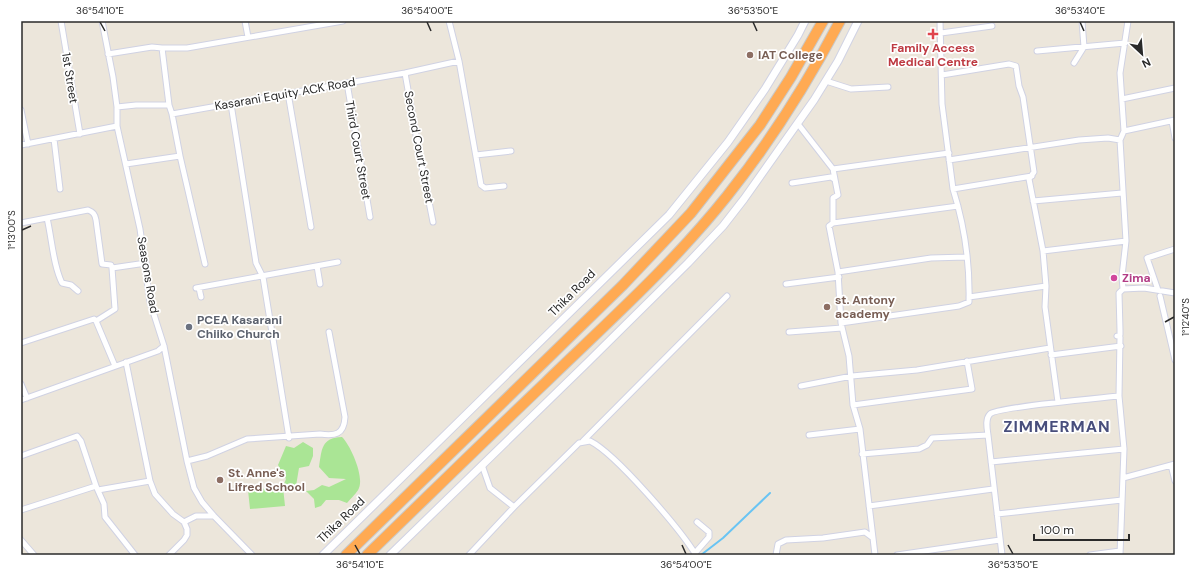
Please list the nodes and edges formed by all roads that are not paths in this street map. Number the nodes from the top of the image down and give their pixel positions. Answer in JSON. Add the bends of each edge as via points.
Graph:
{"nodes":[{"id":1,"x":61,"y":21,"type":"edge"},
{"id":2,"x":102,"y":21,"type":"edge"},
{"id":3,"x":245,"y":21,"type":"edge"},
{"id":4,"x":343,"y":21,"type":"edge"},
{"id":5,"x":449,"y":21,"type":"edge"},
{"id":6,"x":805,"y":21,"type":"edge"},
{"id":7,"x":823,"y":21,"type":"edge"},
{"id":8,"x":840,"y":21,"type":"edge"},
{"id":9,"x":858,"y":21,"type":"edge"},
{"id":10,"x":940,"y":21,"type":"edge"},
{"id":11,"x":1082,"y":21,"type":"edge"},
{"id":12,"x":1128,"y":21,"type":"edge"},
{"id":13,"x":992,"y":26,"type":"dead end"},
{"id":14,"x":941,"y":33,"type":"junction"},
{"id":15,"x":248,"y":37,"type":"junction"},
{"id":16,"x":1125,"y":43,"type":"junction"},
{"id":17,"x":1084,"y":47,"type":"junction"},
{"id":18,"x":162,"y":48,"type":"junction"},
{"id":19,"x":1036,"y":51,"type":"dead end"},
{"id":20,"x":108,"y":54,"type":"junction"},
{"id":21,"x":459,"y":61,"type":"junction"},
{"id":22,"x":1074,"y":63,"type":"dead end"},
{"id":23,"x":405,"y":73,"type":"junction"},
{"id":24,"x":942,"y":75,"type":"junction"},
{"id":25,"x":826,"y":80,"type":"junction"},
{"id":26,"x":347,"y":83,"type":"junction"},
{"id":27,"x":888,"y":87,"type":"dead end"},
{"id":28,"x":1175,"y":88,"type":"edge"},
{"id":29,"x":288,"y":93,"type":"junction"},
{"id":30,"x":1122,"y":99,"type":"junction"},
{"id":31,"x":231,"y":104,"type":"junction"},
{"id":32,"x":169,"y":105,"type":"junction"},
{"id":33,"x":117,"y":107,"type":"junction"},
{"id":34,"x":21,"y":110,"type":"edge"},
{"id":35,"x":172,"y":114,"type":"junction"},
{"id":36,"x":1173,"y":120,"type":"edge"},
{"id":37,"x":798,"y":124,"type":"junction"},
{"id":38,"x":117,"y":126,"type":"junction"},
{"id":39,"x":1124,"y":131,"type":"junction"},
{"id":40,"x":80,"y":134,"type":"junction"},
{"id":41,"x":1175,"y":138,"type":"edge"},
{"id":42,"x":54,"y":139,"type":"junction"},
{"id":43,"x":1120,"y":140,"type":"junction"},
{"id":44,"x":28,"y":144,"type":"junction"},
{"id":45,"x":21,"y":145,"type":"edge"},
{"id":46,"x":1030,"y":147,"type":"junction"},
{"id":47,"x":511,"y":151,"type":"dead end"},
{"id":48,"x":948,"y":153,"type":"junction"},
{"id":49,"x":180,"y":156,"type":"junction"},
{"id":50,"x":476,"y":156,"type":"junction"},
{"id":51,"x":949,"y":160,"type":"junction"},
{"id":52,"x":126,"y":164,"type":"junction"},
{"id":53,"x":833,"y":169,"type":"junction"},
{"id":54,"x":1033,"y":175,"type":"junction"},
{"id":55,"x":834,"y":179,"type":"junction"},
{"id":56,"x":792,"y":182,"type":"dead end"},
{"id":57,"x":504,"y":186,"type":"dead end"},
{"id":58,"x":60,"y":189,"type":"dead end"},
{"id":59,"x":953,"y":189,"type":"junction"},
{"id":60,"x":1122,"y":193,"type":"junction"},
{"id":61,"x":1033,"y":201,"type":"junction"},
{"id":62,"x":958,"y":206,"type":"junction"},
{"id":63,"x":370,"y":217,"type":"dead end"},
{"id":64,"x":47,"y":218,"type":"junction"},
{"id":65,"x":433,"y":222,"type":"dead end"},
{"id":66,"x":21,"y":223,"type":"edge"},
{"id":67,"x":833,"y":223,"type":"junction"},
{"id":68,"x":311,"y":227,"type":"dead end"},
{"id":69,"x":1126,"y":241,"type":"junction"},
{"id":70,"x":1175,"y":249,"type":"edge"},
{"id":71,"x":1043,"y":251,"type":"junction"},
{"id":72,"x":966,"y":257,"type":"junction"},
{"id":73,"x":338,"y":262,"type":"dead end"},
{"id":74,"x":146,"y":263,"type":"junction"},
{"id":75,"x":205,"y":264,"type":"dead end"},
{"id":76,"x":317,"y":266,"type":"junction"},
{"id":77,"x":112,"y":268,"type":"junction"},
{"id":78,"x":838,"y":275,"type":"junction"},
{"id":79,"x":263,"y":277,"type":"junction"},
{"id":80,"x":320,"y":284,"type":"dead end"},
{"id":81,"x":786,"y":284,"type":"dead end"},
{"id":82,"x":1046,"y":286,"type":"junction"},
{"id":83,"x":1123,"y":289,"type":"junction"},
{"id":84,"x":1158,"y":290,"type":"junction"},
{"id":85,"x":78,"y":291,"type":"dead end"},
{"id":86,"x":1175,"y":293,"type":"edge"},
{"id":87,"x":727,"y":296,"type":"dead end"},
{"id":88,"x":1160,"y":296,"type":"dead end"},
{"id":89,"x":201,"y":297,"type":"dead end"},
{"id":90,"x":970,"y":297,"type":"junction"},
{"id":91,"x":96,"y":321,"type":"junction"},
{"id":92,"x":842,"y":326,"type":"junction"},
{"id":93,"x":330,"y":332,"type":"dead end"},
{"id":94,"x":789,"y":332,"type":"dead end"},
{"id":95,"x":21,"y":343,"type":"edge"},
{"id":96,"x":164,"y":346,"type":"junction"},
{"id":97,"x":1121,"y":346,"type":"junction"},
{"id":98,"x":1050,"y":348,"type":"junction"},
{"id":99,"x":1051,"y":355,"type":"junction"},
{"id":100,"x":1175,"y":360,"type":"edge"},
{"id":101,"x":967,"y":361,"type":"junction"},
{"id":102,"x":126,"y":362,"type":"junction"},
{"id":103,"x":115,"y":366,"type":"junction"},
{"id":104,"x":852,"y":376,"type":"junction"},
{"id":105,"x":21,"y":384,"type":"edge"},
{"id":106,"x":801,"y":386,"type":"dead end"},
{"id":107,"x":1119,"y":396,"type":"junction"},
{"id":108,"x":27,"y":398,"type":"junction"},
{"id":109,"x":21,"y":400,"type":"edge"},
{"id":110,"x":1058,"y":402,"type":"junction"},
{"id":111,"x":854,"y":405,"type":"junction"},
{"id":112,"x":860,"y":429,"type":"junction"},
{"id":113,"x":809,"y":435,"type":"dead end"},
{"id":114,"x":988,"y":435,"type":"junction"},
{"id":115,"x":289,"y":438,"type":"junction"},
{"id":116,"x":583,"y":441,"type":"junction"},
{"id":117,"x":1124,"y":449,"type":"junction"},
{"id":118,"x":862,"y":454,"type":"junction"},
{"id":119,"x":21,"y":456,"type":"edge"},
{"id":120,"x":187,"y":461,"type":"junction"},
{"id":121,"x":991,"y":462,"type":"junction"},
{"id":122,"x":1173,"y":464,"type":"edge"},
{"id":123,"x":482,"y":465,"type":"junction"},
{"id":124,"x":1123,"y":478,"type":"junction"},
{"id":125,"x":150,"y":481,"type":"junction"},
{"id":126,"x":1175,"y":481,"type":"edge"},
{"id":127,"x":97,"y":488,"type":"junction"},
{"id":128,"x":994,"y":489,"type":"junction"},
{"id":129,"x":1122,"y":500,"type":"junction"},
{"id":130,"x":869,"y":506,"type":"junction"},
{"id":131,"x":514,"y":507,"type":"junction"},
{"id":132,"x":21,"y":510,"type":"edge"},
{"id":133,"x":997,"y":514,"type":"junction"},
{"id":134,"x":214,"y":516,"type":"junction"},
{"id":135,"x":184,"y":522,"type":"junction"},
{"id":136,"x":697,"y":522,"type":"dead end"},
{"id":137,"x":873,"y":538,"type":"junction"},
{"id":138,"x":21,"y":540,"type":"edge"},
{"id":139,"x":1000,"y":540,"type":"junction"},
{"id":140,"x":1120,"y":553,"type":"edge"},
{"id":141,"x":249,"y":554,"type":"edge"},
{"id":142,"x":695,"y":554,"type":"edge"},
{"id":143,"x":34,"y":555,"type":"edge"},
{"id":144,"x":135,"y":555,"type":"edge"},
{"id":145,"x":169,"y":555,"type":"edge"},
{"id":146,"x":323,"y":555,"type":"edge"},
{"id":147,"x":346,"y":555,"type":"edge"},
{"id":148,"x":367,"y":555,"type":"edge"},
{"id":149,"x":390,"y":555,"type":"edge"},
{"id":150,"x":469,"y":555,"type":"edge"},
{"id":151,"x":776,"y":555,"type":"edge"},
{"id":152,"x":875,"y":555,"type":"edge"},
{"id":153,"x":897,"y":555,"type":"edge"},
{"id":154,"x":1002,"y":555,"type":"edge"},
{"id":155,"x":1090,"y":555,"type":"edge"}],
"edges":[{"from":1,"to":40,"type":"street","name":"1st Street"},
{"from":2,"to":20,"type":"street","name":"Seasons Road"},
{"from":3,"to":15,"type":"street"},
{"from":4,"to":15,"type":"street"},
{"from":5,"to":21,"type":"street"},
{"from":6,"to":146,"type":"main road","name":"Thika Road","via":[[747,117],[668,215]]},
{"from":7,"to":147,"type":"highway","via":[[760,125],[686,218],[623,285]]},
{"from":8,"to":148,"type":"highway","via":[[802,89],[770,137],[702,225],[630,301]]},
{"from":9,"to":25,"type":"main road"},
{"from":10,"to":14,"type":"street"},
{"from":11,"to":17,"type":"street"},
{"from":12,"to":16,"type":"street"},
{"from":13,"to":14,"type":"street"},
{"from":14,"to":24,"type":"street"},
{"from":15,"to":18,"type":"street","via":[[187,48]]},
{"from":16,"to":17,"type":"street"},
{"from":16,"to":30,"type":"street","via":[[1120,73]]},
{"from":17,"to":19,"type":"street"},
{"from":17,"to":22,"type":"street"},
{"from":18,"to":20,"type":"street","via":[[152,47]]},
{"from":18,"to":32,"type":"street"},
{"from":20,"to":33,"type":"street","name":"Seasons Road"},
{"from":21,"to":23,"type":"street","name":"Kasarani Equity ACK Road"},
{"from":21,"to":50,"type":"street"},
{"from":23,"to":26,"type":"street","name":"Kasarani Equity ACK Road"},
{"from":23,"to":65,"type":"street","name":"Second Court Street"},
{"from":24,"to":46,"type":"street","via":[[1015,64],[1024,97]]},
{"from":24,"to":48,"type":"street","via":[[942,104]]},
{"from":25,"to":27,"type":"street","via":[[851,89]]},
{"from":25,"to":37,"type":"main road"},
{"from":26,"to":29,"type":"street","name":"Kasarani Equity ACK Road"},
{"from":26,"to":63,"type":"street","name":"Third Court Street"},
{"from":28,"to":30,"type":"street"},
{"from":29,"to":31,"type":"street","name":"Kasarani Equity ACK Road"},
{"from":29,"to":68,"type":"street"},
{"from":30,"to":39,"type":"street"},
{"from":31,"to":35,"type":"street","name":"Kasarani Equity ACK Road"},
{"from":31,"to":79,"type":"street","via":[[256,263]]},
{"from":32,"to":33,"type":"street"},
{"from":32,"to":35,"type":"street"},
{"from":33,"to":38,"type":"street","name":"Seasons Road"},
{"from":34,"to":44,"type":"street"},
{"from":35,"to":49,"type":"street"},
{"from":36,"to":39,"type":"street"},
{"from":36,"to":41,"type":"street"},
{"from":37,"to":53,"type":"street"},
{"from":37,"to":123,"type":"main road","via":[[723,226]]},
{"from":38,"to":40,"type":"street"},
{"from":38,"to":52,"type":"street","name":"Seasons Road"},
{"from":39,"to":43,"type":"street"},
{"from":40,"to":42,"type":"street"},
{"from":42,"to":44,"type":"street"},
{"from":42,"to":58,"type":"street"},
{"from":43,"to":46,"type":"street","via":[[1101,138]]},
{"from":43,"to":60,"type":"street"},
{"from":44,"to":45,"type":"street"},
{"from":46,"to":51,"type":"street"},
{"from":46,"to":54,"type":"street"},
{"from":47,"to":50,"type":"street"},
{"from":48,"to":51,"type":"street"},
{"from":48,"to":53,"type":"street"},
{"from":49,"to":52,"type":"street"},
{"from":49,"to":75,"type":"street"},
{"from":50,"to":57,"type":"street","via":[[482,187]]},
{"from":51,"to":59,"type":"street"},
{"from":52,"to":74,"type":"street","name":"Seasons Road"},
{"from":53,"to":55,"type":"street"},
{"from":54,"to":59,"type":"street"},
{"from":54,"to":61,"type":"street","via":[[1030,178]]},
{"from":55,"to":56,"type":"street","via":[[831,177]]},
{"from":55,"to":67,"type":"street","via":[[838,194],[832,198]]},
{"from":59,"to":62,"type":"street"},
{"from":60,"to":61,"type":"street"},
{"from":60,"to":69,"type":"street"},
{"from":61,"to":71,"type":"street"},
{"from":62,"to":67,"type":"street"},
{"from":62,"to":72,"type":"street"},
{"from":64,"to":66,"type":"street"},
{"from":64,"to":77,"type":"street","via":[[88,210],[95,215],[102,264],[111,265]]},
{"from":64,"to":85,"type":"street","via":[[56,259],[56,272],[62,283],[71,285]]},
{"from":67,"to":78,"type":"street","via":[[829,226]]},
{"from":69,"to":71,"type":"street"},
{"from":69,"to":83,"type":"street","via":[[1122,272]]},
{"from":70,"to":84,"type":"street","via":[[1147,258]]},
{"from":71,"to":82,"type":"street"},
{"from":72,"to":78,"type":"street","via":[[931,258]]},
{"from":72,"to":90,"type":"street"},
{"from":73,"to":76,"type":"street"},
{"from":74,"to":77,"type":"street"},
{"from":74,"to":96,"type":"street","name":"Seasons Road","via":[[150,302]]},
{"from":76,"to":79,"type":"street"},
{"from":76,"to":80,"type":"street"},
{"from":77,"to":91,"type":"street","via":[[115,309]]},
{"from":78,"to":81,"type":"street"},
{"from":78,"to":92,"type":"street"},
{"from":79,"to":89,"type":"street","via":[[197,288]]},
{"from":79,"to":115,"type":"street"},
{"from":82,"to":90,"type":"street"},
{"from":82,"to":98,"type":"street","via":[[1045,308]]},
{"from":83,"to":84,"type":"street"},
{"from":83,"to":97,"type":"street","via":[[1119,293],[1118,336]]},
{"from":84,"to":86,"type":"street"},
{"from":87,"to":116,"type":"street"},
{"from":88,"to":100,"type":"street"},
{"from":90,"to":92,"type":"street","via":[[970,302],[959,306]]},
{"from":91,"to":95,"type":"street","via":[[94,319]]},
{"from":91,"to":103,"type":"street"},
{"from":92,"to":94,"type":"street"},
{"from":92,"to":104,"type":"street"},
{"from":93,"to":115,"type":"street","via":[[345,418],[344,426],[341,431],[331,435]]},
{"from":96,"to":102,"type":"street","via":[[158,351]]},
{"from":96,"to":120,"type":"street","name":"Seasons Road"},
{"from":97,"to":99,"type":"street"},
{"from":97,"to":107,"type":"street"},
{"from":98,"to":99,"type":"street"},
{"from":98,"to":101,"type":"street"},
{"from":99,"to":110,"type":"street"},
{"from":101,"to":104,"type":"street","via":[[917,370]]},
{"from":101,"to":111,"type":"street","via":[[972,390]]},
{"from":102,"to":103,"type":"street"},
{"from":102,"to":125,"type":"street"},
{"from":103,"to":108,"type":"street"},
{"from":104,"to":106,"type":"street"},
{"from":104,"to":111,"type":"street"},
{"from":105,"to":108,"type":"street"},
{"from":107,"to":110,"type":"street"},
{"from":107,"to":117,"type":"street"},
{"from":108,"to":109,"type":"street"},
{"from":110,"to":114,"type":"street","via":[[991,413],[987,418]]},
{"from":111,"to":112,"type":"street"},
{"from":112,"to":113,"type":"street"},
{"from":112,"to":118,"type":"street"},
{"from":114,"to":118,"type":"street","via":[[932,438],[927,445],[919,449]]},
{"from":114,"to":121,"type":"street"},
{"from":115,"to":120,"type":"street","via":[[247,439],[207,456]]},
{"from":116,"to":131,"type":"street"},
{"from":116,"to":142,"type":"street","via":[[594,443],[627,473],[671,522]]},
{"from":117,"to":121,"type":"street"},
{"from":117,"to":124,"type":"street"},
{"from":118,"to":130,"type":"street"},
{"from":119,"to":127,"type":"street","via":[[77,436]]},
{"from":120,"to":134,"type":"street","name":"Seasons Road","via":[[197,495]]},
{"from":121,"to":128,"type":"street"},
{"from":122,"to":124,"type":"street"},
{"from":122,"to":126,"type":"street"},
{"from":123,"to":131,"type":"street","via":[[490,488]]},
{"from":123,"to":149,"type":"main road"},
{"from":124,"to":129,"type":"street"},
{"from":125,"to":127,"type":"street"},
{"from":125,"to":135,"type":"street","via":[[155,494]]},
{"from":127,"to":132,"type":"street"},
{"from":127,"to":144,"type":"street","via":[[106,517]]},
{"from":128,"to":130,"type":"street"},
{"from":128,"to":133,"type":"street"},
{"from":129,"to":133,"type":"street"},
{"from":129,"to":140,"type":"street"},
{"from":130,"to":137,"type":"street"},
{"from":131,"to":150,"type":"street"},
{"from":133,"to":139,"type":"street"},
{"from":134,"to":135,"type":"street","via":[[196,516]]},
{"from":134,"to":141,"type":"street","name":"Seasons Road"},
{"from":135,"to":145,"type":"street","via":[[187,535]]},
{"from":136,"to":142,"type":"street","via":[[709,532],[709,537]]},
{"from":137,"to":151,"type":"street","via":[[865,532],[786,540],[778,544]]},
{"from":137,"to":152,"type":"street"},
{"from":138,"to":143,"type":"street"},
{"from":139,"to":153,"type":"street"},
{"from":139,"to":154,"type":"street"},
{"from":140,"to":155,"type":"street"}]}
